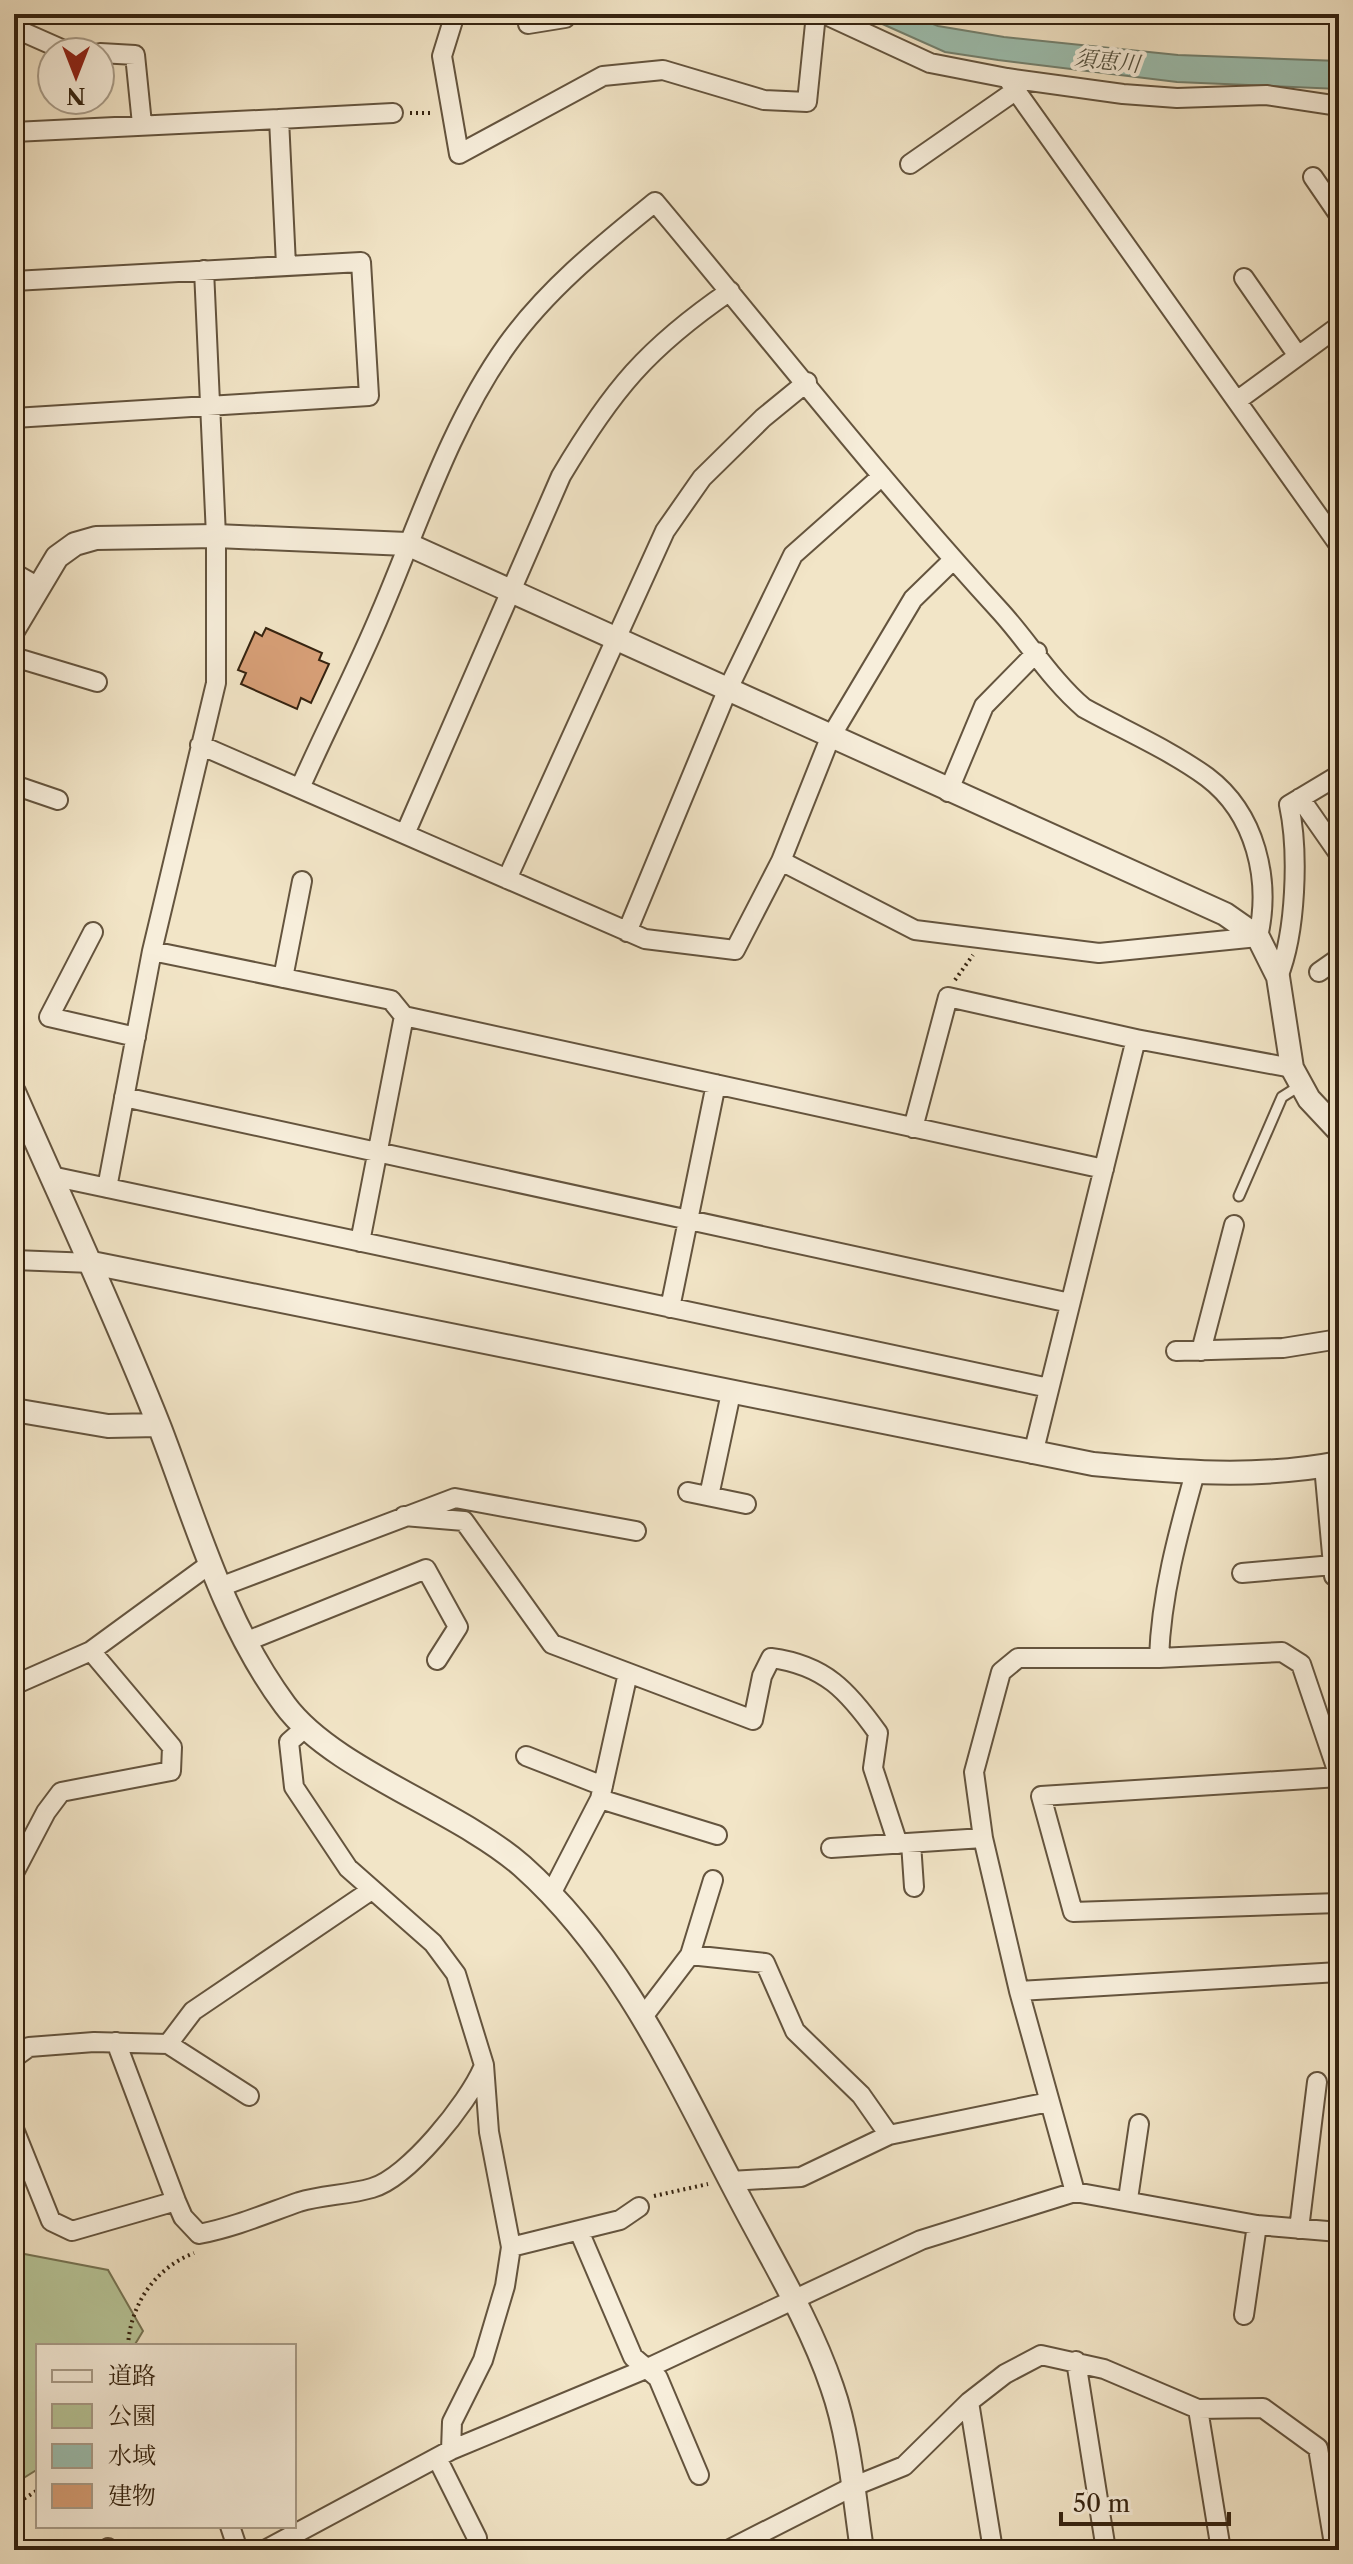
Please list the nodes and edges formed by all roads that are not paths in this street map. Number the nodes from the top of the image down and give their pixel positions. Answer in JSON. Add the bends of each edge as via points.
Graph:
{"nodes":[{"id":1,"x":455,"y":14,"type":"edge"},
{"id":2,"x":566,"y":14,"type":"edge"},
{"id":3,"x":816,"y":14,"type":"edge"},
{"id":4,"x":824,"y":14,"type":"edge"},
{"id":5,"x":528,"y":24,"type":"dead end"},
{"id":6,"x":14,"y":28,"type":"edge"},
{"id":7,"x":36,"y":38,"type":"edge"},
{"id":8,"x":116,"y":54,"type":"edge"},
{"id":9,"x":1011,"y":84,"type":"junction"},
{"id":10,"x":1339,"y":106,"type":"edge"},
{"id":11,"x":393,"y":113,"type":"road end"},
{"id":12,"x":279,"y":119,"type":"junction"},
{"id":13,"x":142,"y":124,"type":"junction"},
{"id":14,"x":14,"y":132,"type":"edge"},
{"id":15,"x":910,"y":164,"type":"dead end"},
{"id":16,"x":1313,"y":177,"type":"dead end"},
{"id":17,"x":1339,"y":215,"type":"edge"},
{"id":18,"x":286,"y":265,"type":"junction"},
{"id":19,"x":204,"y":270,"type":"junction"},
{"id":20,"x":1244,"y":278,"type":"dead end"},
{"id":21,"x":14,"y":281,"type":"edge"},
{"id":22,"x":730,"y":291,"type":"junction"},
{"id":23,"x":1339,"y":326,"type":"edge"},
{"id":24,"x":1298,"y":356,"type":"junction"},
{"id":25,"x":807,"y":382,"type":"junction"},
{"id":26,"x":1238,"y":400,"type":"junction"},
{"id":27,"x":210,"y":407,"type":"junction"},
{"id":28,"x":14,"y":418,"type":"edge"},
{"id":29,"x":882,"y":476,"type":"junction"},
{"id":30,"x":216,"y":536,"type":"junction"},
{"id":31,"x":407,"y":544,"type":"junction"},
{"id":32,"x":1339,"y":545,"type":"edge"},
{"id":33,"x":953,"y":560,"type":"junction"},
{"id":34,"x":14,"y":573,"type":"edge"},
{"id":35,"x":37,"y":586,"type":"junction"},
{"id":36,"x":512,"y":592,"type":"junction"},
{"id":37,"x":14,"y":629,"type":"edge"},
{"id":38,"x":617,"y":640,"type":"junction"},
{"id":39,"x":1037,"y":652,"type":"junction"},
{"id":40,"x":14,"y":657,"type":"edge"},
{"id":41,"x":97,"y":682,"type":"dead end"},
{"id":42,"x":727,"y":691,"type":"junction"},
{"id":43,"x":830,"y":738,"type":"junction"},
{"id":44,"x":200,"y":745,"type":"junction"},
{"id":45,"x":1339,"y":775,"type":"edge"},
{"id":46,"x":14,"y":785,"type":"edge"},
{"id":47,"x":300,"y":788,"type":"junction"},
{"id":48,"x":948,"y":792,"type":"junction"},
{"id":49,"x":1300,"y":798,"type":"junction"},
{"id":50,"x":58,"y":800,"type":"dead end"},
{"id":51,"x":405,"y":834,"type":"junction"},
{"id":52,"x":1339,"y":854,"type":"edge"},
{"id":53,"x":781,"y":861,"type":"junction"},
{"id":54,"x":507,"y":879,"type":"junction"},
{"id":55,"x":302,"y":881,"type":"dead end"},
{"id":56,"x":93,"y":932,"type":"dead end"},
{"id":57,"x":627,"y":932,"type":"junction"},
{"id":58,"x":1258,"y":937,"type":"junction"},
{"id":59,"x":152,"y":951,"type":"junction"},
{"id":60,"x":1339,"y":958,"type":"edge"},
{"id":61,"x":1319,"y":972,"type":"dead end"},
{"id":62,"x":1278,"y":977,"type":"junction"},
{"id":63,"x":283,"y":978,"type":"junction"},
{"id":64,"x":404,"y":1016,"type":"junction"},
{"id":65,"x":136,"y":1037,"type":"junction"},
{"id":66,"x":1136,"y":1039,"type":"junction"},
{"id":67,"x":1296,"y":1076,"type":"junction"},
{"id":68,"x":716,"y":1084,"type":"junction"},
{"id":69,"x":14,"y":1092,"type":"edge"},
{"id":70,"x":124,"y":1097,"type":"junction"},
{"id":71,"x":913,"y":1128,"type":"junction"},
{"id":72,"x":1339,"y":1131,"type":"edge"},
{"id":73,"x":377,"y":1152,"type":"junction"},
{"id":74,"x":1104,"y":1169,"type":"junction"},
{"id":75,"x":51,"y":1176,"type":"junction"},
{"id":76,"x":107,"y":1188,"type":"junction"},
{"id":77,"x":1239,"y":1196,"type":"dead end"},
{"id":78,"x":687,"y":1219,"type":"junction"},
{"id":79,"x":1234,"y":1225,"type":"dead end"},
{"id":80,"x":360,"y":1242,"type":"junction"},
{"id":81,"x":14,"y":1260,"type":"edge"},
{"id":82,"x":92,"y":1263,"type":"junction"},
{"id":83,"x":1070,"y":1303,"type":"junction"},
{"id":84,"x":670,"y":1308,"type":"junction"},
{"id":85,"x":1339,"y":1338,"type":"edge"},
{"id":86,"x":1176,"y":1351,"type":"dead end"},
{"id":87,"x":1201,"y":1351,"type":"junction"},
{"id":88,"x":1049,"y":1388,"type":"junction"},
{"id":89,"x":731,"y":1393,"type":"junction"},
{"id":90,"x":14,"y":1410,"type":"edge"},
{"id":91,"x":158,"y":1425,"type":"junction"},
{"id":92,"x":1033,"y":1454,"type":"junction"},
{"id":93,"x":1331,"y":1464,"type":"edge"},
{"id":94,"x":1195,"y":1473,"type":"junction"},
{"id":95,"x":688,"y":1492,"type":"dead end"},
{"id":96,"x":709,"y":1496,"type":"junction"},
{"id":97,"x":746,"y":1504,"type":"dead end"},
{"id":98,"x":404,"y":1516,"type":"junction"},
{"id":99,"x":636,"y":1531,"type":"dead end"},
{"id":100,"x":210,"y":1564,"type":"junction"},
{"id":101,"x":1242,"y":1573,"type":"dead end"},
{"id":102,"x":220,"y":1587,"type":"junction"},
{"id":103,"x":245,"y":1642,"type":"junction"},
{"id":104,"x":91,"y":1651,"type":"junction"},
{"id":105,"x":1159,"y":1658,"type":"junction"},
{"id":106,"x":437,"y":1660,"type":"dead end"},
{"id":107,"x":628,"y":1673,"type":"junction"},
{"id":108,"x":14,"y":1685,"type":"edge"},
{"id":109,"x":306,"y":1727,"type":"junction"},
{"id":110,"x":526,"y":1756,"type":"dead end"},
{"id":111,"x":1339,"y":1777,"type":"edge"},
{"id":112,"x":601,"y":1792,"type":"junction"},
{"id":113,"x":717,"y":1835,"type":"dead end"},
{"id":114,"x":983,"y":1838,"type":"junction"},
{"id":115,"x":905,"y":1843,"type":"junction"},
{"id":116,"x":831,"y":1848,"type":"dead end"},
{"id":117,"x":14,"y":1873,"type":"edge"},
{"id":118,"x":713,"y":1880,"type":"dead end"},
{"id":119,"x":914,"y":1887,"type":"dead end"},
{"id":120,"x":370,"y":1891,"type":"junction"},
{"id":121,"x":551,"y":1894,"type":"junction"},
{"id":122,"x":1339,"y":1903,"type":"edge"},
{"id":123,"x":690,"y":1955,"type":"junction"},
{"id":124,"x":1339,"y":1972,"type":"edge"},
{"id":125,"x":1019,"y":1991,"type":"junction"},
{"id":126,"x":642,"y":2018,"type":"junction"},
{"id":127,"x":116,"y":2042,"type":"junction"},
{"id":128,"x":168,"y":2044,"type":"junction"},
{"id":129,"x":14,"y":2058,"type":"edge"},
{"id":130,"x":484,"y":2065,"type":"junction"},
{"id":131,"x":1317,"y":2082,"type":"dead end"},
{"id":132,"x":249,"y":2096,"type":"dead end"},
{"id":133,"x":1049,"y":2102,"type":"junction"},
{"id":134,"x":1139,"y":2124,"type":"dead end"},
{"id":135,"x":14,"y":2129,"type":"edge"},
{"id":136,"x":889,"y":2135,"type":"junction"},
{"id":137,"x":730,"y":2181,"type":"junction"},
{"id":138,"x":1075,"y":2192,"type":"junction"},
{"id":139,"x":1128,"y":2199,"type":"junction"},
{"id":140,"x":176,"y":2201,"type":"junction"},
{"id":141,"x":639,"y":2207,"type":"road end"},
{"id":142,"x":1257,"y":2225,"type":"junction"},
{"id":143,"x":1299,"y":2229,"type":"junction"},
{"id":144,"x":579,"y":2231,"type":"junction"},
{"id":145,"x":1339,"y":2232,"type":"edge"},
{"id":146,"x":511,"y":2247,"type":"junction"},
{"id":147,"x":794,"y":2302,"type":"junction"},
{"id":148,"x":1244,"y":2315,"type":"dead end"},
{"id":149,"x":1076,"y":2361,"type":"junction"},
{"id":150,"x":648,"y":2368,"type":"junction"},
{"id":151,"x":969,"y":2402,"type":"junction"},
{"id":152,"x":1198,"y":2409,"type":"junction"},
{"id":153,"x":444,"y":2454,"type":"junction"},
{"id":154,"x":699,"y":2475,"type":"dead end"},
{"id":155,"x":852,"y":2487,"type":"junction"},
{"id":156,"x":1332,"y":2489,"type":"edge"},
{"id":157,"x":231,"y":2528,"type":"edge"},
{"id":158,"x":238,"y":2550,"type":"edge"},
{"id":159,"x":265,"y":2550,"type":"edge"},
{"id":160,"x":478,"y":2550,"type":"edge"},
{"id":161,"x":728,"y":2550,"type":"edge"},
{"id":162,"x":862,"y":2550,"type":"edge"},
{"id":163,"x":993,"y":2550,"type":"edge"},
{"id":164,"x":1106,"y":2550,"type":"edge"},
{"id":165,"x":1221,"y":2550,"type":"edge"},
{"id":166,"x":1335,"y":2550,"type":"edge"}],
"edges":[{"from":1,"to":3,"type":"street","via":[[442,56],[459,154],[603,76],[663,70],[764,100],[807,102]]},
{"from":2,"to":5,"type":"street"},
{"from":4,"to":9,"type":"street","via":[[930,63]]},
{"from":6,"to":7,"type":"street"},
{"from":8,"to":13,"type":"street","via":[[135,55]]},
{"from":9,"to":10,"type":"street","via":[[1177,98],[1266,95]]},
{"from":9,"to":15,"type":"street"},
{"from":9,"to":26,"type":"street"},
{"from":11,"to":12,"type":"street"},
{"from":12,"to":13,"type":"street"},
{"from":12,"to":18,"type":"street"},
{"from":13,"to":14,"type":"street"},
{"from":16,"to":17,"type":"street"},
{"from":18,"to":19,"type":"street"},
{"from":18,"to":27,"type":"street","via":[[361,262],[369,396]]},
{"from":19,"to":21,"type":"street"},
{"from":19,"to":27,"type":"street"},
{"from":20,"to":24,"type":"street"},
{"from":22,"to":25,"type":"street"},
{"from":22,"to":31,"type":"street","via":[[655,202],[540,303],[506,346],[453,440]]},
{"from":22,"to":36,"type":"street","via":[[679,326],[629,374],[593,423],[561,476]]},
{"from":23,"to":24,"type":"street"},
{"from":24,"to":26,"type":"street"},
{"from":25,"to":29,"type":"street"},
{"from":25,"to":38,"type":"street","via":[[702,478],[665,531]]},
{"from":26,"to":32,"type":"street"},
{"from":27,"to":28,"type":"street"},
{"from":27,"to":30,"type":"street"},
{"from":29,"to":33,"type":"street"},
{"from":29,"to":42,"type":"street","via":[[793,555]]},
{"from":30,"to":31,"type":"street"},
{"from":30,"to":35,"type":"street","via":[[86,541],[57,557]]},
{"from":30,"to":44,"type":"street","via":[[216,683]]},
{"from":31,"to":36,"type":"street"},
{"from":31,"to":47,"type":"street"},
{"from":33,"to":39,"type":"street"},
{"from":33,"to":43,"type":"street","via":[[913,599]]},
{"from":34,"to":35,"type":"street"},
{"from":35,"to":37,"type":"street"},
{"from":36,"to":38,"type":"street"},
{"from":36,"to":51,"type":"street"},
{"from":38,"to":42,"type":"street"},
{"from":38,"to":54,"type":"street"},
{"from":39,"to":48,"type":"street","via":[[984,706]]},
{"from":39,"to":58,"type":"street","via":[[1084,708],[1208,778],[1237,810],[1261,868],[1265,909]]},
{"from":40,"to":41,"type":"street"},
{"from":42,"to":43,"type":"street"},
{"from":42,"to":57,"type":"street"},
{"from":43,"to":48,"type":"street"},
{"from":43,"to":53,"type":"street"},
{"from":44,"to":47,"type":"street"},
{"from":44,"to":59,"type":"street"},
{"from":45,"to":49,"type":"street"},
{"from":46,"to":50,"type":"street"},
{"from":47,"to":51,"type":"street"},
{"from":48,"to":58,"type":"street","via":[[1225,914]]},
{"from":49,"to":52,"type":"street"},
{"from":49,"to":62,"type":"street","via":[[1289,805],[1294,830],[1289,951]]},
{"from":51,"to":54,"type":"street"},
{"from":53,"to":57,"type":"street","via":[[735,950]]},
{"from":53,"to":58,"type":"street","via":[[915,930],[1099,953]]},
{"from":54,"to":57,"type":"street"},
{"from":55,"to":63,"type":"street"},
{"from":56,"to":65,"type":"street","via":[[49,1017]]},
{"from":58,"to":62,"type":"street"},
{"from":59,"to":63,"type":"street"},
{"from":59,"to":65,"type":"street"},
{"from":60,"to":61,"type":"street"},
{"from":62,"to":67,"type":"street"},
{"from":63,"to":64,"type":"street","via":[[391,1000]]},
{"from":64,"to":68,"type":"street"},
{"from":64,"to":73,"type":"street"},
{"from":65,"to":70,"type":"street"},
{"from":66,"to":67,"type":"street"},
{"from":66,"to":71,"type":"street","via":[[948,997]]},
{"from":66,"to":74,"type":"street"},
{"from":67,"to":72,"type":"street"},
{"from":67,"to":77,"type":"lane"},
{"from":68,"to":71,"type":"street"},
{"from":68,"to":78,"type":"street"},
{"from":69,"to":75,"type":"street"},
{"from":70,"to":73,"type":"street"},
{"from":70,"to":76,"type":"street"},
{"from":71,"to":74,"type":"street"},
{"from":73,"to":78,"type":"street"},
{"from":73,"to":80,"type":"street"},
{"from":74,"to":83,"type":"street"},
{"from":75,"to":76,"type":"street"},
{"from":75,"to":82,"type":"street"},
{"from":76,"to":80,"type":"street"},
{"from":78,"to":83,"type":"street"},
{"from":78,"to":84,"type":"street"},
{"from":79,"to":87,"type":"street"},
{"from":80,"to":84,"type":"street"},
{"from":81,"to":82,"type":"street"},
{"from":82,"to":89,"type":"street"},
{"from":82,"to":91,"type":"street"},
{"from":83,"to":88,"type":"street"},
{"from":84,"to":88,"type":"street"},
{"from":85,"to":87,"type":"street","via":[[1283,1348]]},
{"from":86,"to":87,"type":"street"},
{"from":88,"to":92,"type":"street"},
{"from":89,"to":92,"type":"street"},
{"from":89,"to":96,"type":"street"},
{"from":90,"to":91,"type":"street","via":[[108,1426]]},
{"from":91,"to":100,"type":"street"},
{"from":92,"to":94,"type":"street"},
{"from":93,"to":94,"type":"street"},
{"from":93,"to":101,"type":"street","via":[[1334,1571]]},
{"from":94,"to":105,"type":"street","via":[[1179,1529]]},
{"from":95,"to":96,"type":"street"},
{"from":96,"to":97,"type":"street"},
{"from":98,"to":99,"type":"street","via":[[455,1498]]},
{"from":98,"to":102,"type":"street"},
{"from":98,"to":107,"type":"street","via":[[464,1521],[552,1644]]},
{"from":100,"to":102,"type":"street"},
{"from":100,"to":104,"type":"street"},
{"from":102,"to":103,"type":"street"},
{"from":103,"to":106,"type":"street","via":[[426,1569],[458,1627]]},
{"from":103,"to":109,"type":"street","via":[[289,1711]]},
{"from":104,"to":108,"type":"street"},
{"from":104,"to":117,"type":"street","via":[[172,1747],[171,1771],[61,1792]]},
{"from":105,"to":111,"type":"street","via":[[1282,1652],[1301,1664]]},
{"from":105,"to":114,"type":"street","via":[[1018,1658],[1001,1672],[974,1772]]},
{"from":107,"to":112,"type":"street"},
{"from":107,"to":115,"type":"street","via":[[753,1720],[771,1658],[813,1667],[851,1697],[878,1733],[873,1768]]},
{"from":109,"to":120,"type":"street","via":[[289,1742],[294,1787],[348,1868]]},
{"from":109,"to":121,"type":"street","via":[[489,1841]]},
{"from":110,"to":112,"type":"street"},
{"from":111,"to":122,"type":"street","via":[[1041,1796],[1073,1912]]},
{"from":112,"to":113,"type":"street"},
{"from":112,"to":121,"type":"street"},
{"from":114,"to":115,"type":"street"},
{"from":114,"to":125,"type":"street"},
{"from":115,"to":116,"type":"street"},
{"from":115,"to":119,"type":"street"},
{"from":118,"to":123,"type":"street"},
{"from":120,"to":128,"type":"street","via":[[193,2011]]},
{"from":120,"to":130,"type":"street","via":[[433,1943],[456,1974]]},
{"from":121,"to":126,"type":"street","via":[[604,1956]]},
{"from":123,"to":126,"type":"street"},
{"from":123,"to":136,"type":"street","via":[[765,1963],[795,2031],[861,2095]]},
{"from":124,"to":125,"type":"street"},
{"from":125,"to":133,"type":"street"},
{"from":126,"to":137,"type":"street"},
{"from":127,"to":128,"type":"street"},
{"from":127,"to":129,"type":"street","via":[[29,2047]]},
{"from":127,"to":140,"type":"street"},
{"from":128,"to":132,"type":"street"},
{"from":130,"to":140,"type":"street","via":[[454,2118],[392,2179],[374,2188],[302,2201],[239,2226],[199,2234]]},
{"from":130,"to":146,"type":"street","via":[[489,2132]]},
{"from":131,"to":143,"type":"street"},
{"from":133,"to":136,"type":"street"},
{"from":133,"to":138,"type":"street"},
{"from":134,"to":139,"type":"street"},
{"from":135,"to":140,"type":"street","via":[[51,2221],[72,2231]]},
{"from":136,"to":137,"type":"street","via":[[801,2177]]},
{"from":137,"to":147,"type":"street"},
{"from":138,"to":139,"type":"street"},
{"from":138,"to":147,"type":"street","via":[[921,2240]]},
{"from":139,"to":142,"type":"street"},
{"from":141,"to":144,"type":"street","via":[[620,2220]]},
{"from":142,"to":143,"type":"street"},
{"from":142,"to":148,"type":"street"},
{"from":143,"to":145,"type":"street"},
{"from":144,"to":146,"type":"street"},
{"from":144,"to":150,"type":"street","via":[[633,2357]]},
{"from":146,"to":153,"type":"street","via":[[483,2360],[452,2422]]},
{"from":147,"to":150,"type":"street"},
{"from":147,"to":155,"type":"street","via":[[834,2392]]},
{"from":149,"to":151,"type":"street","via":[[1041,2355]]},
{"from":149,"to":152,"type":"street"},
{"from":149,"to":164,"type":"street"},
{"from":150,"to":153,"type":"street"},
{"from":150,"to":154,"type":"street","via":[[658,2378]]},
{"from":151,"to":155,"type":"street","via":[[904,2466]]},
{"from":151,"to":163,"type":"street"},
{"from":152,"to":156,"type":"street","via":[[1263,2408],[1318,2448]]},
{"from":152,"to":165,"type":"street"},
{"from":153,"to":159,"type":"street"},
{"from":153,"to":160,"type":"street"},
{"from":155,"to":161,"type":"street"},
{"from":155,"to":162,"type":"street"},
{"from":156,"to":166,"type":"street"},
{"from":157,"to":158,"type":"street"}]}
